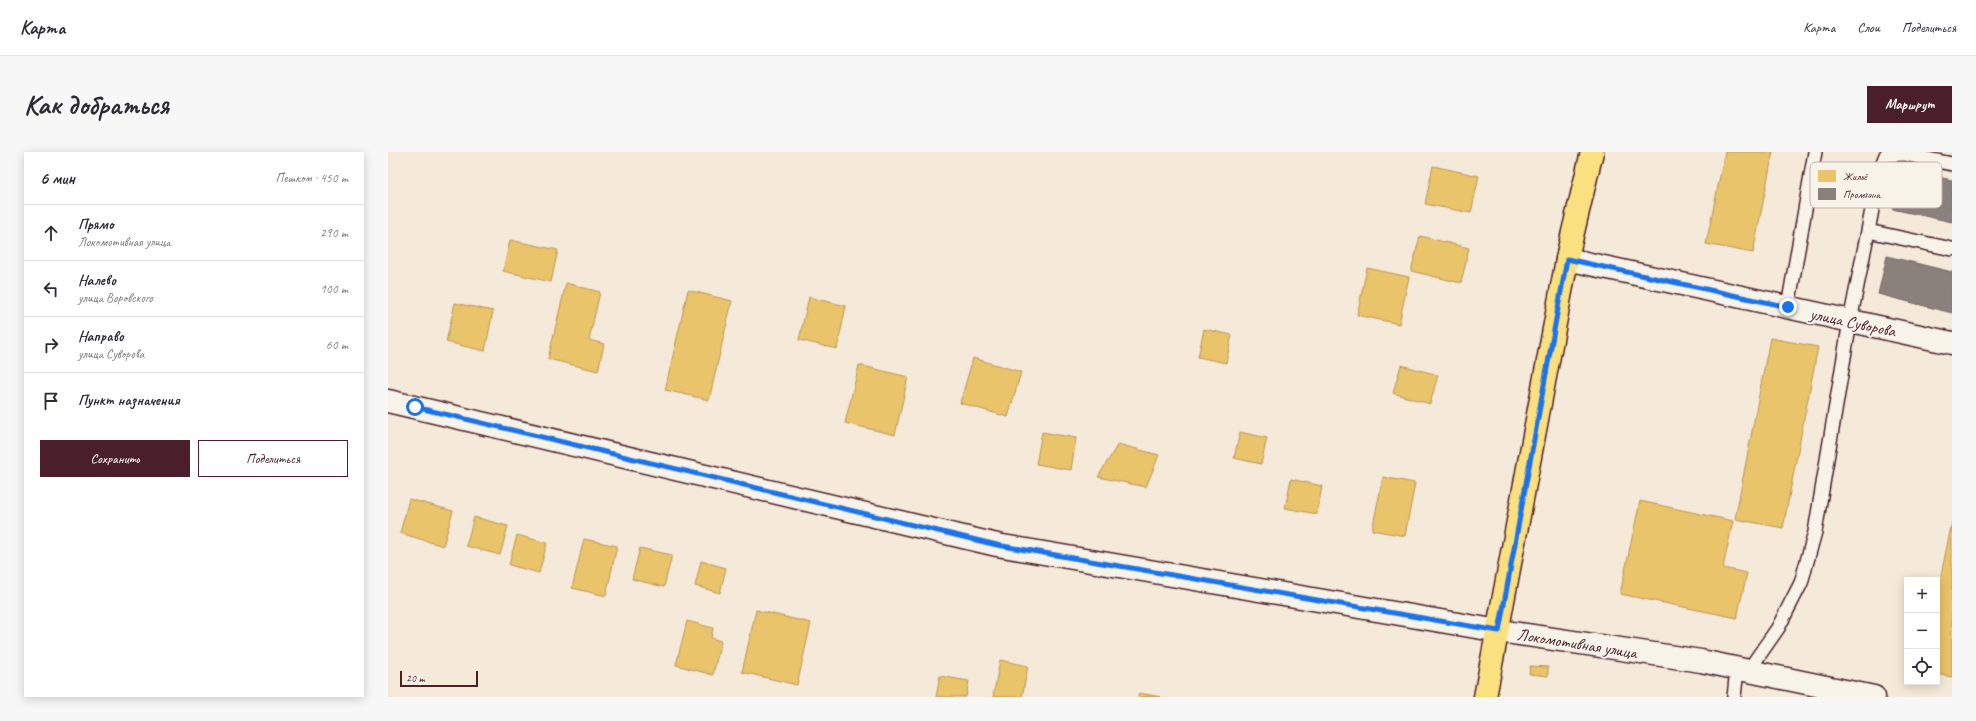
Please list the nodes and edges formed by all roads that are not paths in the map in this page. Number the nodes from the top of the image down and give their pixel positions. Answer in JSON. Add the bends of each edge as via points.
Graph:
{"nodes":[{"id":1,"x":1592,"y":152,"type":"edge"},
{"id":2,"x":1815,"y":152,"type":"edge"},
{"id":3,"x":1813,"y":162,"type":"edge"},
{"id":4,"x":1883,"y":162,"type":"edge"},
{"id":5,"x":1952,"y":164,"type":"edge"},
{"id":6,"x":1810,"y":181,"type":"edge"},
{"id":7,"x":1872,"y":208,"type":"edge"},
{"id":8,"x":1868,"y":231,"type":"junction"},
{"id":9,"x":1952,"y":249,"type":"edge"},
{"id":10,"x":1567,"y":259,"type":"junction"},
{"id":11,"x":1788,"y":307,"type":"junction"},
{"id":12,"x":1850,"y":321,"type":"junction"},
{"id":13,"x":1952,"y":343,"type":"edge"},
{"id":14,"x":388,"y":401,"type":"edge"},
{"id":15,"x":1499,"y":631,"type":"junction"},
{"id":16,"x":1743,"y":670,"type":"junction"},
{"id":17,"x":1485,"y":697,"type":"edge"},
{"id":18,"x":1734,"y":697,"type":"edge"},
{"id":19,"x":1874,"y":697,"type":"edge"}],
"edges":[{"from":1,"to":10,"type":"main road"},
{"from":2,"to":3,"type":"lane"},
{"from":4,"to":5,"type":"lane","via":[[1886,155],[1904,154]]},
{"from":6,"to":11,"type":"lane"},
{"from":7,"to":8,"type":"lane"},
{"from":8,"to":9,"type":"lane"},
{"from":8,"to":12,"type":"lane"},
{"from":10,"to":11,"type":"street","name":"улица Суворова"},
{"from":10,"to":15,"type":"main road"},
{"from":11,"to":12,"type":"street","name":"улица Суворова"},
{"from":12,"to":13,"type":"street","name":"улица Суворова"},
{"from":12,"to":16,"type":"lane","via":[[1815,532],[1800,583],[1778,628]]},
{"from":14,"to":15,"type":"street","name":"Локомотивная улица","via":[[997,545]]},
{"from":15,"to":16,"type":"street","name":"Локомотивная улица"},
{"from":15,"to":17,"type":"main road"},
{"from":16,"to":18,"type":"lane"},
{"from":16,"to":19,"type":"street","name":"Локомотивная улица"}]}
